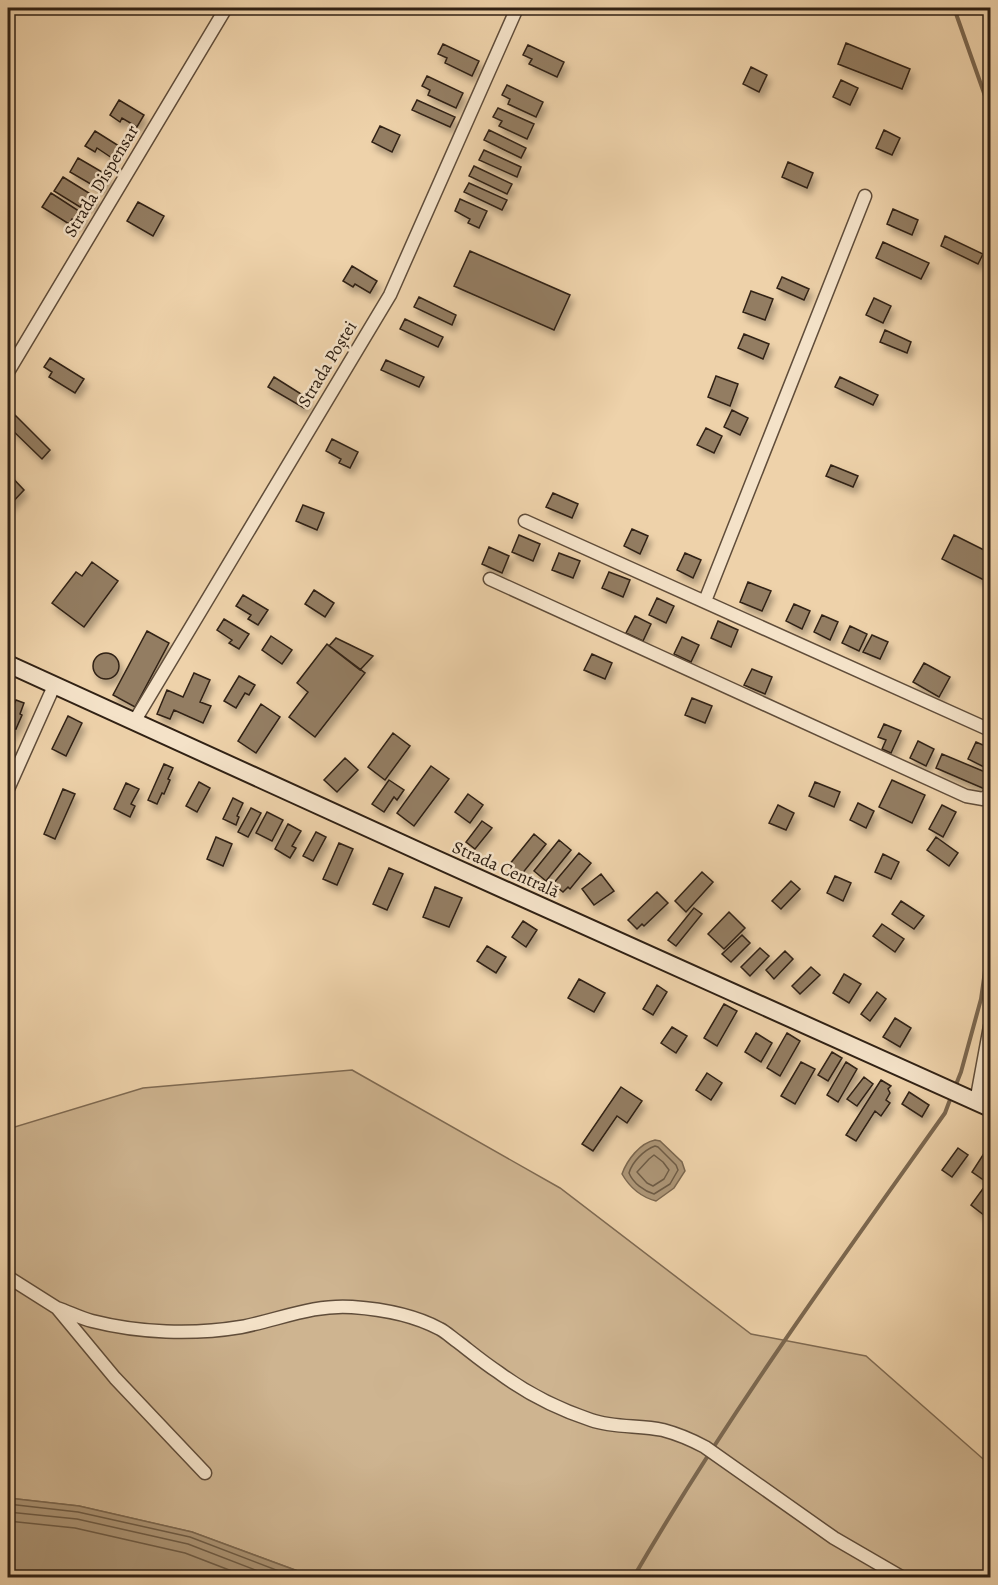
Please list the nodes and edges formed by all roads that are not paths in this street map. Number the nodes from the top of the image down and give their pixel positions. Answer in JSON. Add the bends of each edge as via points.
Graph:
{"nodes":[{"id":1,"x":226,"y":8,"type":"edge"},
{"id":2,"x":517,"y":8,"type":"edge"},
{"id":3,"x":865,"y":196,"type":"dead end"},
{"id":4,"x":8,"y":372,"type":"edge"},
{"id":5,"x":525,"y":521,"type":"dead end"},
{"id":6,"x":490,"y":579,"type":"dead end"},
{"id":7,"x":705,"y":601,"type":"junction"},
{"id":8,"x":8,"y":664,"type":"edge"},
{"id":9,"x":54,"y":686,"type":"junction"},
{"id":10,"x":134,"y":722,"type":"junction"},
{"id":11,"x":990,"y":730,"type":"edge"},
{"id":12,"x":8,"y":789,"type":"edge"},
{"id":13,"x":990,"y":794,"type":"edge"},
{"id":14,"x":990,"y":1026,"type":"edge"},
{"id":15,"x":976,"y":1102,"type":"edge"},
{"id":16,"x":8,"y":1277,"type":"edge"},
{"id":17,"x":57,"y":1308,"type":"junction"},
{"id":18,"x":205,"y":1473,"type":"dead end"},
{"id":19,"x":903,"y":1578,"type":"edge"}],
"edges":[{"from":1,"to":4,"type":"street","name":"Strada Dispensar"},
{"from":2,"to":10,"type":"street","name":"Strada Poștei","via":[[390,295]]},
{"from":3,"to":7,"type":"street"},
{"from":5,"to":7,"type":"street"},
{"from":6,"to":13,"type":"street","via":[[966,796],[983,799]]},
{"from":7,"to":11,"type":"street"},
{"from":8,"to":9,"type":"main road","name":"Strada Centrală"},
{"from":9,"to":10,"type":"main road","name":"Strada Centrală"},
{"from":9,"to":12,"type":"street"},
{"from":10,"to":15,"type":"main road","name":"Strada Centrală"},
{"from":14,"to":15,"type":"street"},
{"from":16,"to":17,"type":"street"},
{"from":17,"to":18,"type":"street","via":[[115,1378]]},
{"from":17,"to":19,"type":"street","via":[[89,1320],[163,1330],[207,1331],[327,1307],[351,1306],[416,1318],[441,1329],[528,1393],[592,1421],[662,1430],[705,1447],[834,1538]]}]}
